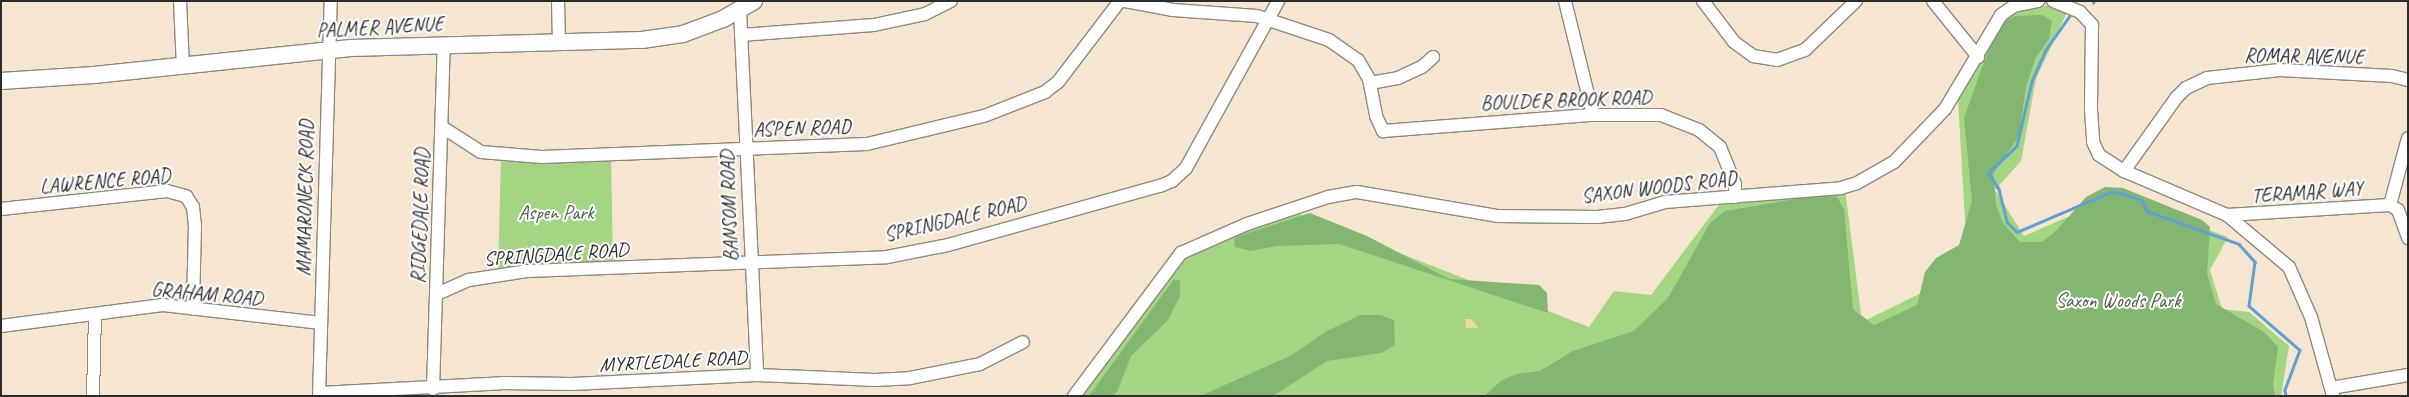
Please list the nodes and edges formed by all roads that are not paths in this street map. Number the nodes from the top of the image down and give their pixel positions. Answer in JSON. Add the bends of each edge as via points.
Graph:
{"nodes":[{"id":1,"x":180,"y":1,"type":"edge"},
{"id":2,"x":331,"y":1,"type":"edge"},
{"id":3,"x":558,"y":1,"type":"edge"},
{"id":4,"x":950,"y":1,"type":"edge"},
{"id":5,"x":1120,"y":1,"type":"edge"},
{"id":6,"x":1125,"y":1,"type":"edge"},
{"id":7,"x":1278,"y":1,"type":"edge"},
{"id":8,"x":1565,"y":1,"type":"edge"},
{"id":9,"x":1703,"y":1,"type":"edge"},
{"id":10,"x":1856,"y":1,"type":"edge"},
{"id":11,"x":1933,"y":1,"type":"edge"},
{"id":12,"x":2038,"y":1,"type":"edge"},
{"id":13,"x":2058,"y":2,"type":"edge"},
{"id":14,"x":747,"y":6,"type":"edge"},
{"id":15,"x":1268,"y":19,"type":"junction"},
{"id":16,"x":741,"y":35,"type":"junction"},
{"id":17,"x":559,"y":42,"type":"junction"},
{"id":18,"x":444,"y":44,"type":"junction"},
{"id":19,"x":330,"y":50,"type":"junction"},
{"id":20,"x":1433,"y":57,"type":"dead end"},
{"id":21,"x":1978,"y":57,"type":"junction"},
{"id":22,"x":182,"y":66,"type":"junction"},
{"id":23,"x":2408,"y":80,"type":"edge"},
{"id":24,"x":1,"y":81,"type":"edge"},
{"id":25,"x":1370,"y":83,"type":"junction"},
{"id":26,"x":1593,"y":114,"type":"junction"},
{"id":27,"x":442,"y":127,"type":"junction"},
{"id":28,"x":2408,"y":138,"type":"edge"},
{"id":29,"x":746,"y":148,"type":"junction"},
{"id":30,"x":2124,"y":171,"type":"junction"},
{"id":31,"x":1735,"y":197,"type":"junction"},
{"id":32,"x":2390,"y":205,"type":"junction"},
{"id":33,"x":1,"y":208,"type":"edge"},
{"id":34,"x":2227,"y":215,"type":"junction"},
{"id":35,"x":2408,"y":238,"type":"edge"},
{"id":36,"x":750,"y":263,"type":"junction"},
{"id":37,"x":437,"y":294,"type":"junction"},
{"id":38,"x":193,"y":309,"type":"junction"},
{"id":39,"x":96,"y":314,"type":"junction"},
{"id":40,"x":321,"y":323,"type":"junction"},
{"id":41,"x":1,"y":326,"type":"edge"},
{"id":42,"x":1023,"y":342,"type":"dead end"},
{"id":43,"x":757,"y":375,"type":"junction"},
{"id":44,"x":2408,"y":375,"type":"edge"},
{"id":45,"x":433,"y":389,"type":"junction"},
{"id":46,"x":2332,"y":392,"type":"edge"},
{"id":47,"x":319,"y":394,"type":"edge"},
{"id":48,"x":93,"y":396,"type":"edge"},
{"id":49,"x":1074,"y":396,"type":"edge"}],
"edges":[{"from":1,"to":22,"type":"street"},
{"from":2,"to":19,"type":"street","name":"MAMARONECK ROAD"},
{"from":3,"to":17,"type":"street"},
{"from":4,"to":16,"type":"street","via":[[925,14],[874,25]]},
{"from":5,"to":29,"type":"street","name":"ASPEN ROAD","via":[[1058,82],[1028,101],[984,116],[867,144]]},
{"from":6,"to":15,"type":"street","via":[[1173,10]]},
{"from":7,"to":15,"type":"street","name":"SPRINGDALE ROAD"},
{"from":8,"to":26,"type":"street"},
{"from":9,"to":10,"type":"street","via":[[1734,42],[1753,56],[1777,60],[1804,50]]},
{"from":11,"to":21,"type":"street"},
{"from":12,"to":21,"type":"street","name":"SAXON WOODS ROAD","via":[[2014,6],[2001,15]]},
{"from":13,"to":30,"type":"street","via":[[2080,12],[2092,25],[2093,142],[2099,155]]},
{"from":14,"to":16,"type":"street","name":"BANSOM ROAD"},
{"from":14,"to":17,"type":"main road","name":"PALMER AVENUE","via":[[683,34],[642,40]]},
{"from":15,"to":25,"type":"street","via":[[1344,48],[1358,60]]},
{"from":15,"to":36,"type":"street","name":"SPRINGDALE ROAD","via":[[1186,168],[1172,182],[948,245],[896,255]]},
{"from":16,"to":29,"type":"street","name":"BANSOM ROAD"},
{"from":17,"to":18,"type":"main road","name":"PALMER AVENUE"},
{"from":18,"to":19,"type":"main road","name":"PALMER AVENUE"},
{"from":18,"to":27,"type":"street","name":"RIDGEDALE ROAD"},
{"from":19,"to":22,"type":"main road","name":"PALMER AVENUE"},
{"from":19,"to":40,"type":"street","name":"MAMARONECK ROAD"},
{"from":20,"to":25,"type":"street","via":[[1422,67],[1398,78]]},
{"from":21,"to":31,"type":"street","name":"SAXON WOODS ROAD","via":[[1945,109],[1883,169],[1841,188]]},
{"from":22,"to":24,"type":"main road","name":"PALMER AVENUE"},
{"from":23,"to":30,"type":"street","name":"ROMAR AVENUE","via":[[2392,76],[2280,70],[2207,78],[2186,88],[2176,98]]},
{"from":25,"to":26,"type":"street","name":"BOULDER BROOK ROAD","via":[[1376,116],[1383,131]]},
{"from":26,"to":31,"type":"street","name":"BOULDER BROOK ROAD","via":[[1661,115],[1698,130],[1720,147],[1735,184]]},
{"from":27,"to":29,"type":"street","name":"ASPEN ROAD","via":[[459,140],[493,155],[542,157]]},
{"from":27,"to":37,"type":"street","name":"RIDGEDALE ROAD"},
{"from":28,"to":32,"type":"street"},
{"from":29,"to":36,"type":"street","name":"BANSOM ROAD"},
{"from":30,"to":34,"type":"street"},
{"from":31,"to":49,"type":"street","name":"SAXON WOODS ROAD","via":[[1665,202],[1625,214],[1597,217],[1496,216],[1357,192],[1328,197],[1247,224],[1181,253]]},
{"from":32,"to":34,"type":"street","name":"TERAMAR WAY"},
{"from":32,"to":35,"type":"street","via":[[2398,210]]},
{"from":33,"to":38,"type":"street","name":"LAWRENCE ROAD","via":[[167,192],[186,196],[193,207],[195,226]]},
{"from":34,"to":46,"type":"street","via":[[2289,267],[2311,317]]},
{"from":36,"to":37,"type":"street","name":"SPRINGDALE ROAD","via":[[528,271],[468,280]]},
{"from":36,"to":43,"type":"street","name":"BANSOM ROAD"},
{"from":37,"to":45,"type":"street","name":"RIDGEDALE ROAD"},
{"from":38,"to":39,"type":"street","name":"GRAHAM ROAD","via":[[149,305]]},
{"from":38,"to":40,"type":"street","name":"GRAHAM ROAD"},
{"from":39,"to":41,"type":"street","name":"GRAHAM ROAD"},
{"from":39,"to":48,"type":"street"},
{"from":40,"to":47,"type":"street","name":"MAMARONECK ROAD"},
{"from":42,"to":43,"type":"street","name":"MYRTLEDALE ROAD","via":[[980,364],[910,378]]},
{"from":43,"to":45,"type":"street","name":"MYRTLEDALE ROAD","via":[[572,384],[502,383]]},
{"from":44,"to":46,"type":"street"},
{"from":45,"to":47,"type":"street","name":"MYRTLEDALE ROAD"}]}
